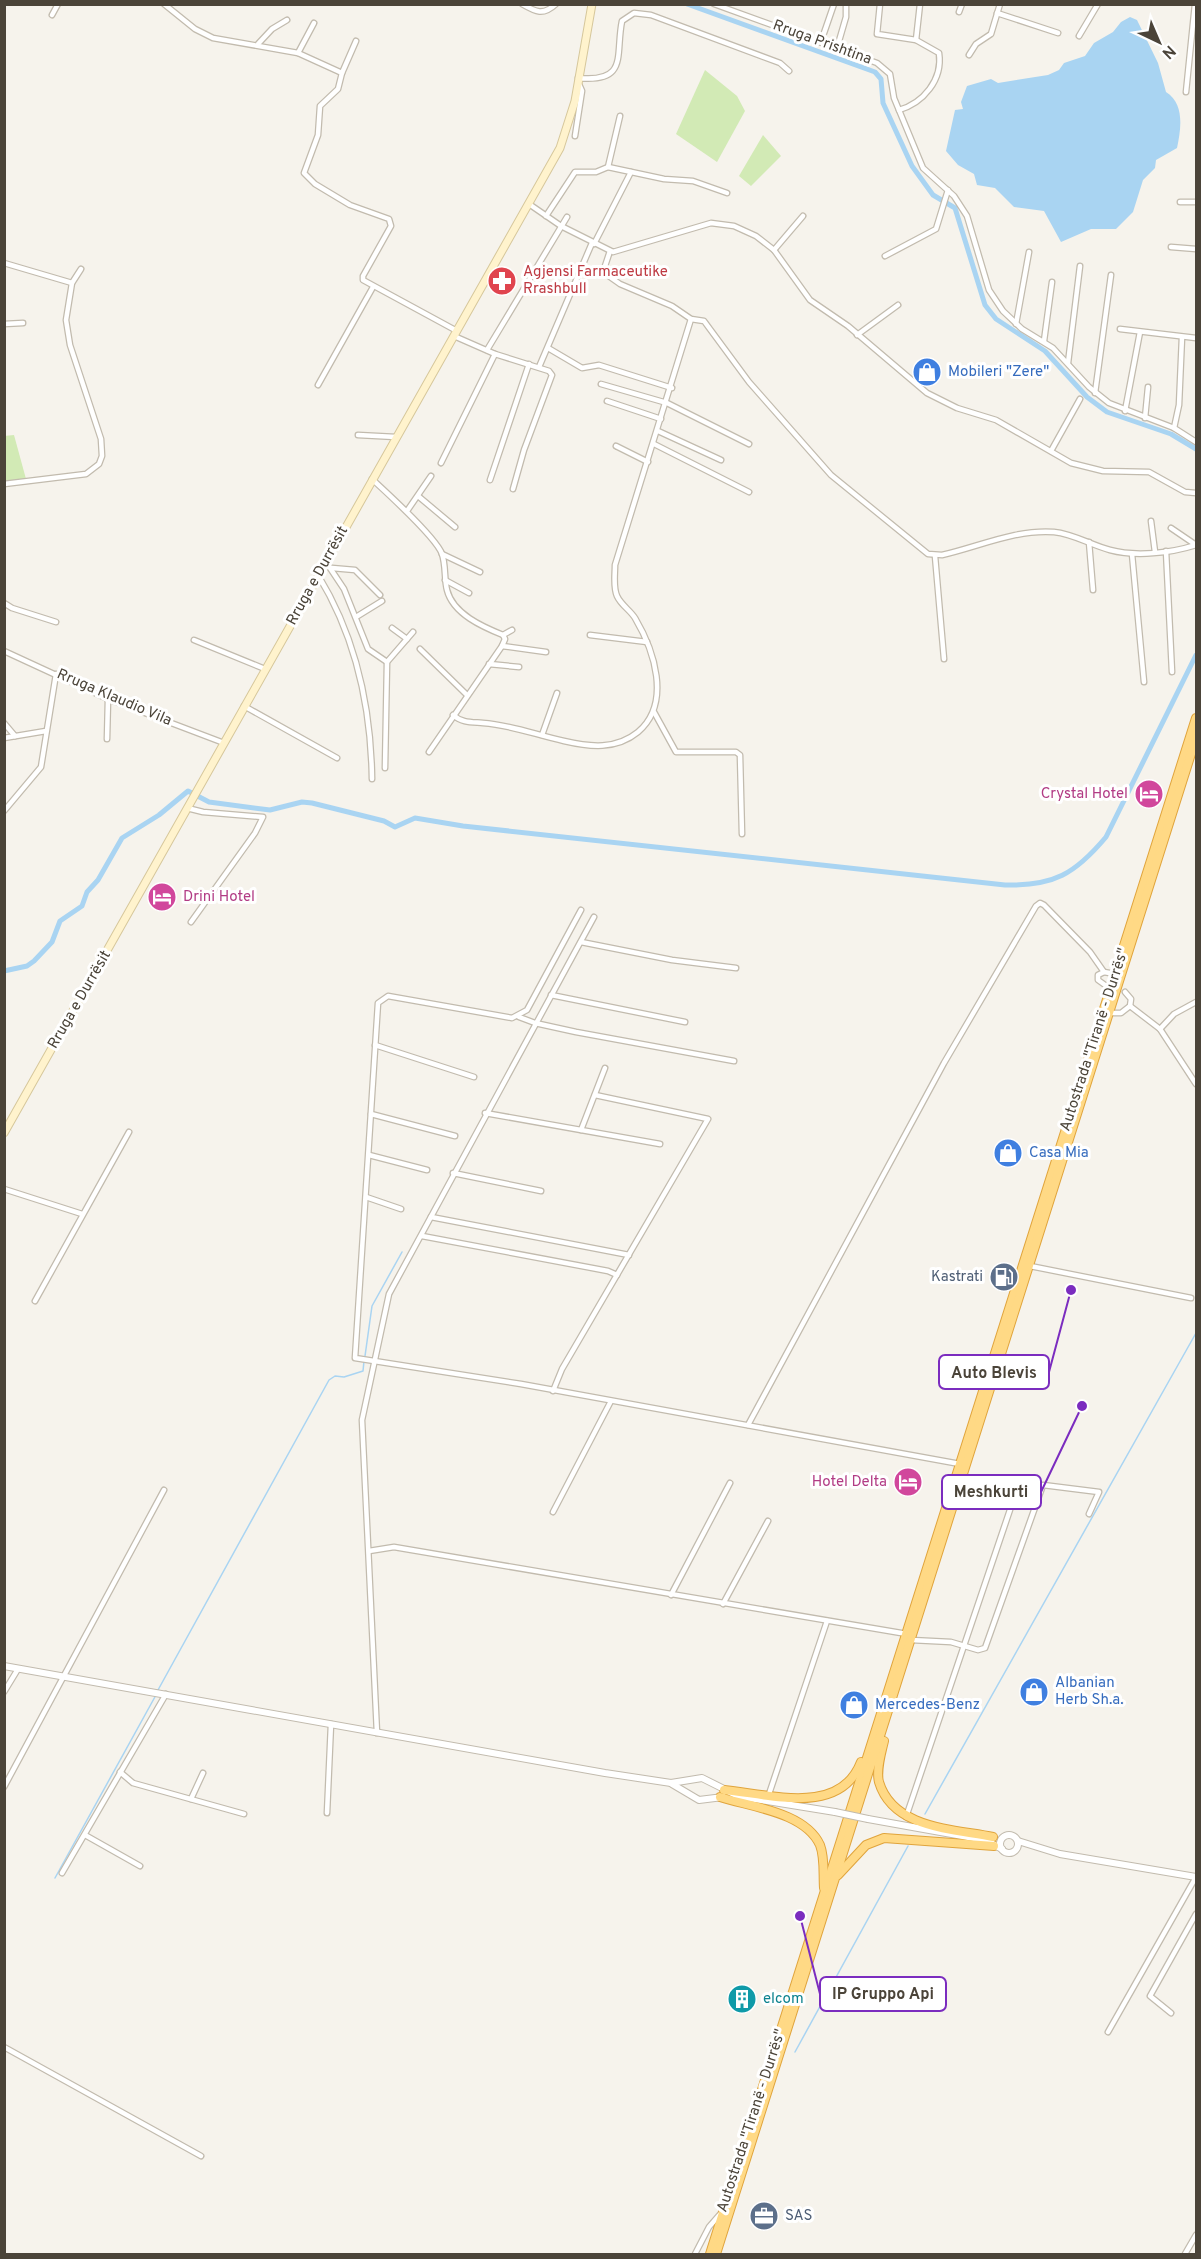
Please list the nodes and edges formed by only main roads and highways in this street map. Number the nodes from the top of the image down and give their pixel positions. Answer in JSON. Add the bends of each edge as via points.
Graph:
{"nodes":[{"id":1,"x":592,"y":4,"type":"edge"},
{"id":2,"x":1197,"y":718,"type":"edge"},
{"id":3,"x":1197,"y":738,"type":"edge"},
{"id":4,"x":4,"y":1133,"type":"edge"},
{"id":5,"x":909,"y":1637,"type":"junction"},
{"id":6,"x":887,"y":1696,"type":"junction"},
{"id":7,"x":886,"y":1718,"type":"junction"},
{"id":8,"x":835,"y":1879,"type":"junction"},
{"id":9,"x":824,"y":1895,"type":"junction"},
{"id":10,"x":710,"y":2254,"type":"edge"},
{"id":11,"x":716,"y":2254,"type":"edge"}],
"edges":[{"from":1,"to":4,"type":"main road","name":"Rruga e Durrësit","via":[[566,136]]},
{"from":2,"to":5,"type":"highway","name":"Autostrada \"Tiranë - Durrës\"","via":[[960,1464]]},
{"from":3,"to":5,"type":"highway","name":"Autostrada \"Tiranë - Durrës\""},
{"from":5,"to":6,"type":"highway","name":"Autostrada \"Tiranë - Durrës\""},
{"from":5,"to":7,"type":"highway","name":"Autostrada \"Tiranë - Durrës\""},
{"from":6,"to":9,"type":"highway","name":"Autostrada \"Tiranë - Durrës\""},
{"from":6,"to":9,"type":"highway","via":[[858,1769],[845,1787],[817,1798],[722,1794],[790,1819],[810,1831],[822,1852]]},
{"from":7,"to":8,"type":"highway","name":"Autostrada \"Tiranë - Durrës\""},
{"from":7,"to":8,"type":"highway","via":[[879,1781],[886,1797],[906,1817],[994,1843],[884,1838],[866,1845]]},
{"from":8,"to":11,"type":"highway","name":"Autostrada \"Tiranë - Durrës\""},
{"from":9,"to":10,"type":"highway","name":"Autostrada \"Tiranë - Durrës\"","via":[[724,2210],[716,2224]]}]}
